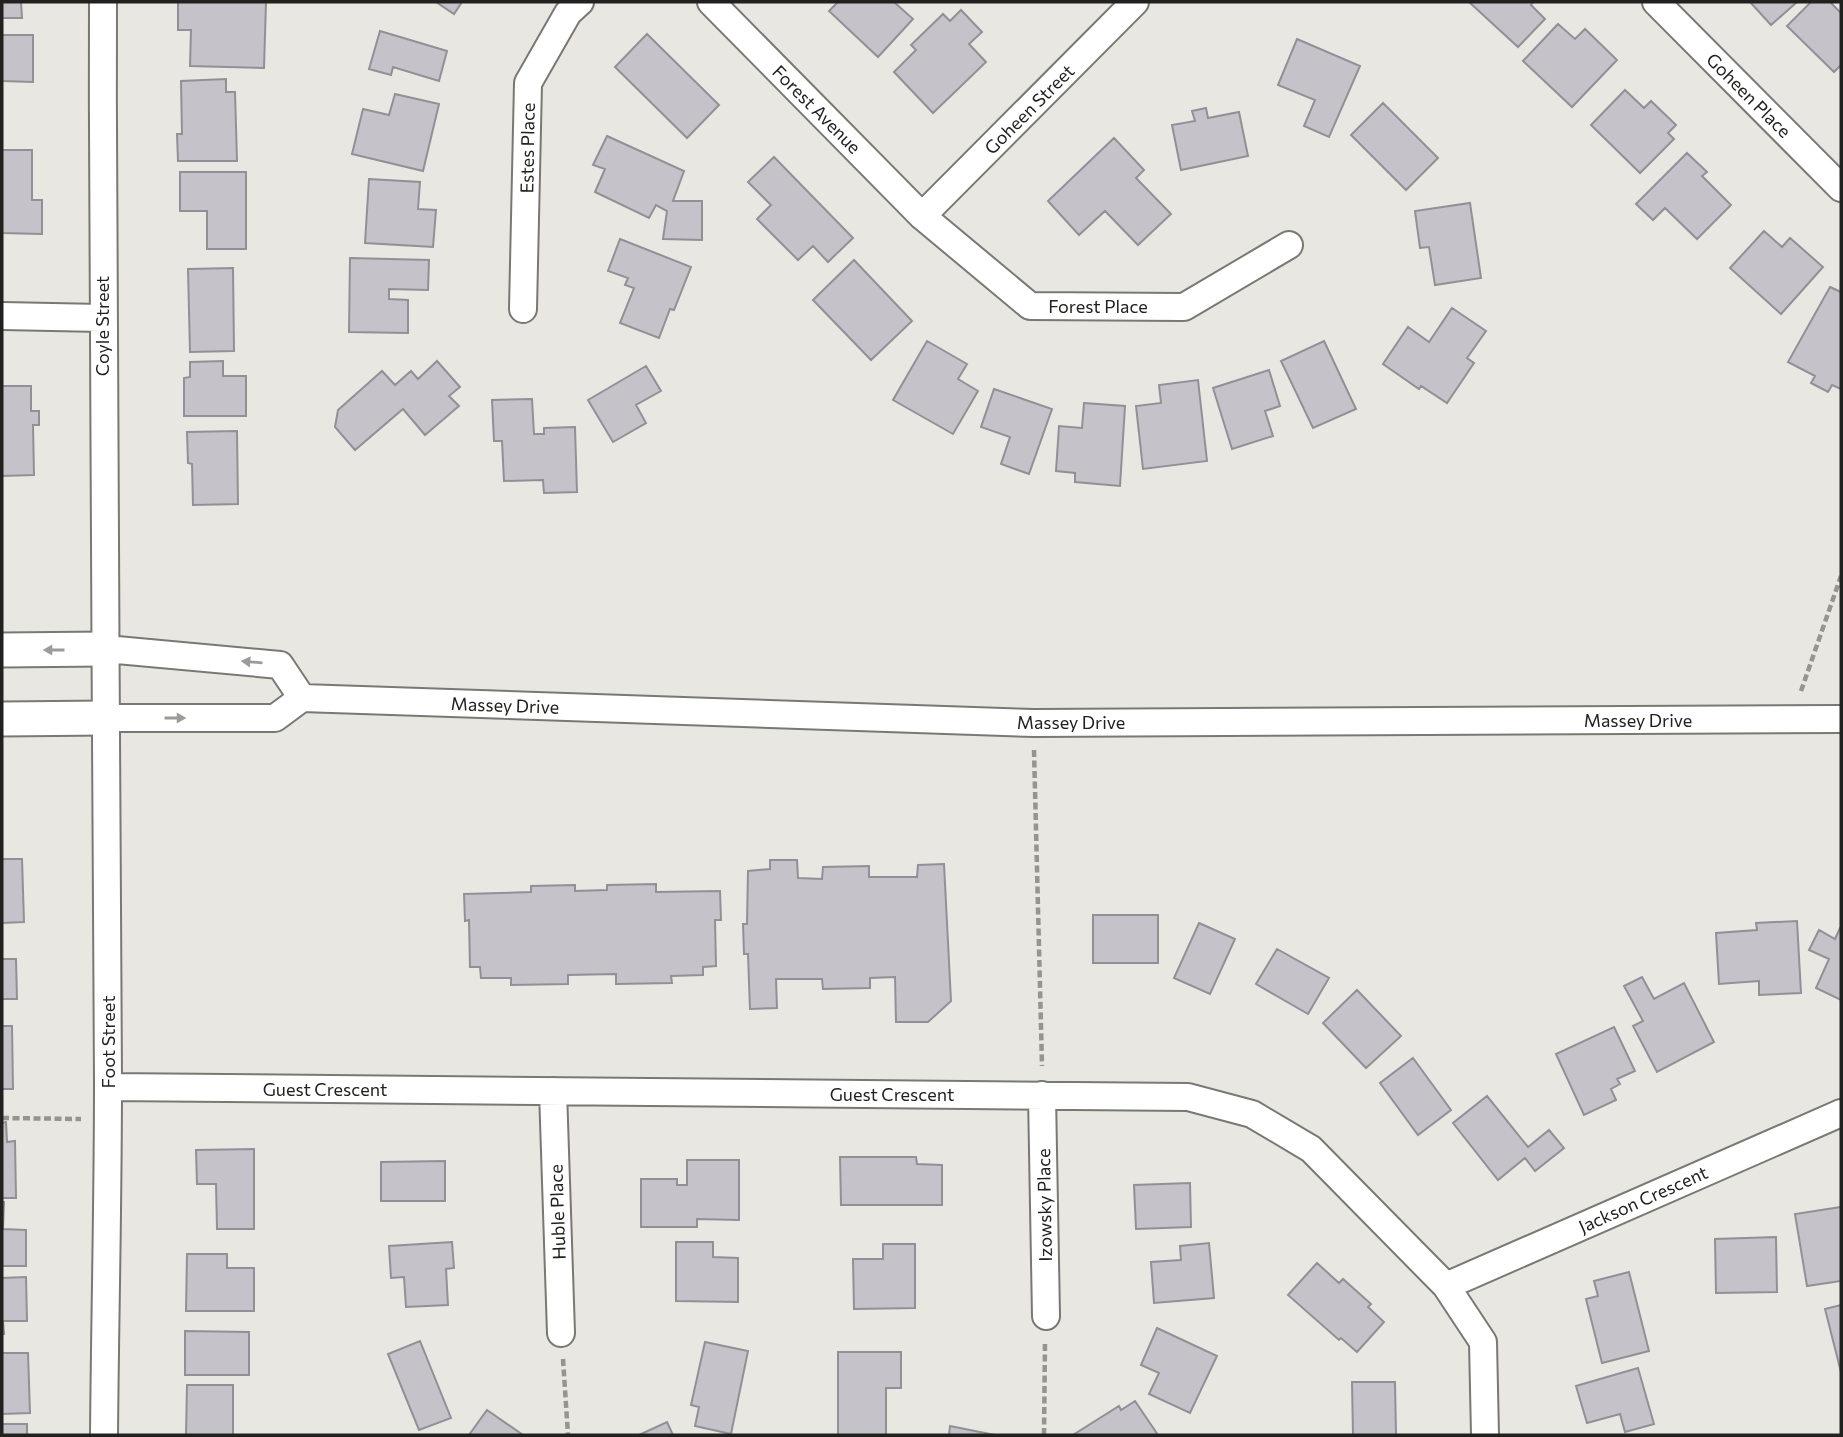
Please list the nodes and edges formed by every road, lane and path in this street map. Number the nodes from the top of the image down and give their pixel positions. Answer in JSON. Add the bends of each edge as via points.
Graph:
{"nodes":[{"id":1,"x":103,"y":2,"type":"edge"},
{"id":2,"x":580,"y":2,"type":"edge"},
{"id":3,"x":711,"y":2,"type":"edge"},
{"id":4,"x":1135,"y":2,"type":"edge"},
{"id":5,"x":1656,"y":2,"type":"edge"},
{"id":6,"x":1841,"y":188,"type":"edge"},
{"id":7,"x":922,"y":216,"type":"junction"},
{"id":8,"x":1289,"y":245,"type":"dead end"},
{"id":9,"x":523,"y":309,"type":"dead end"},
{"id":10,"x":2,"y":316,"type":"edge"},
{"id":11,"x":102,"y":318,"type":"junction"},
{"id":12,"x":1841,"y":576,"type":"edge"},
{"id":13,"x":106,"y":649,"type":"junction"},
{"id":14,"x":2,"y":650,"type":"edge"},
{"id":15,"x":302,"y":698,"type":"junction"},
{"id":16,"x":106,"y":718,"type":"junction"},
{"id":17,"x":2,"y":719,"type":"edge"},
{"id":18,"x":1792,"y":719,"type":"junction"},
{"id":19,"x":1841,"y":719,"type":"edge"},
{"id":20,"x":1034,"y":723,"type":"junction"},
{"id":21,"x":108,"y":1087,"type":"junction"},
{"id":22,"x":553,"y":1091,"type":"junction"},
{"id":23,"x":1042,"y":1095,"type":"junction"},
{"id":24,"x":1841,"y":1113,"type":"edge"},
{"id":25,"x":2,"y":1118,"type":"edge"},
{"id":26,"x":107,"y":1120,"type":"junction"},
{"id":27,"x":1446,"y":1286,"type":"junction"},
{"id":28,"x":1046,"y":1315,"type":"joint"},
{"id":29,"x":561,"y":1333,"type":"joint"},
{"id":30,"x":104,"y":1435,"type":"edge"},
{"id":31,"x":568,"y":1435,"type":"edge"},
{"id":32,"x":1044,"y":1435,"type":"edge"},
{"id":33,"x":1485,"y":1435,"type":"edge"}],
"edges":[{"from":1,"to":11,"type":"street","name":"Coyle Street"},
{"from":2,"to":9,"type":"street","name":"Estes Place","via":[[568,13],[528,83]]},
{"from":3,"to":7,"type":"street","name":"Forest Avenue"},
{"from":4,"to":7,"type":"street","name":"Goheen Street"},
{"from":5,"to":6,"type":"street","name":"Goheen Place"},
{"from":7,"to":8,"type":"street","name":"Forest Place","via":[[1030,306],[1184,307]]},
{"from":10,"to":11,"type":"street"},
{"from":11,"to":13,"type":"street","name":"Coyle Street"},
{"from":12,"to":18,"type":"path"},
{"from":13,"to":14,"type":"street","one_way":true},
{"from":15,"to":13,"type":"street","one_way":true,"via":[[280,665]]},
{"from":13,"to":16,"type":"street","name":"Foot Street"},
{"from":16,"to":15,"type":"street","one_way":true,"via":[[275,718]]},
{"from":15,"to":20,"type":"street","name":"Massey Drive"},
{"from":16,"to":17,"type":"street"},
{"from":16,"to":21,"type":"street","name":"Foot Street"},
{"from":18,"to":19,"type":"street","name":"Massey Drive"},
{"from":18,"to":20,"type":"street","name":"Massey Drive"},
{"from":20,"to":23,"type":"path"},
{"from":21,"to":22,"type":"street","name":"Guest Crescent"},
{"from":21,"to":26,"type":"street","name":"Foot Street"},
{"from":22,"to":23,"type":"street","name":"Guest Crescent"},
{"from":22,"to":29,"type":"street","name":"Huble Place"},
{"from":23,"to":27,"type":"street","name":"Guest Crescent","via":[[1188,1097],[1252,1114],[1311,1149]]},
{"from":23,"to":28,"type":"street","name":"Izowsky Place"},
{"from":24,"to":27,"type":"street","name":"Jackson Crescent"},
{"from":25,"to":26,"type":"path"},
{"from":26,"to":30,"type":"street","name":"Foot Street"},
{"from":27,"to":33,"type":"street","name":"Guest Crescent","via":[[1483,1342]]},
{"from":28,"to":32,"type":"path"},
{"from":29,"to":31,"type":"path"}]}
